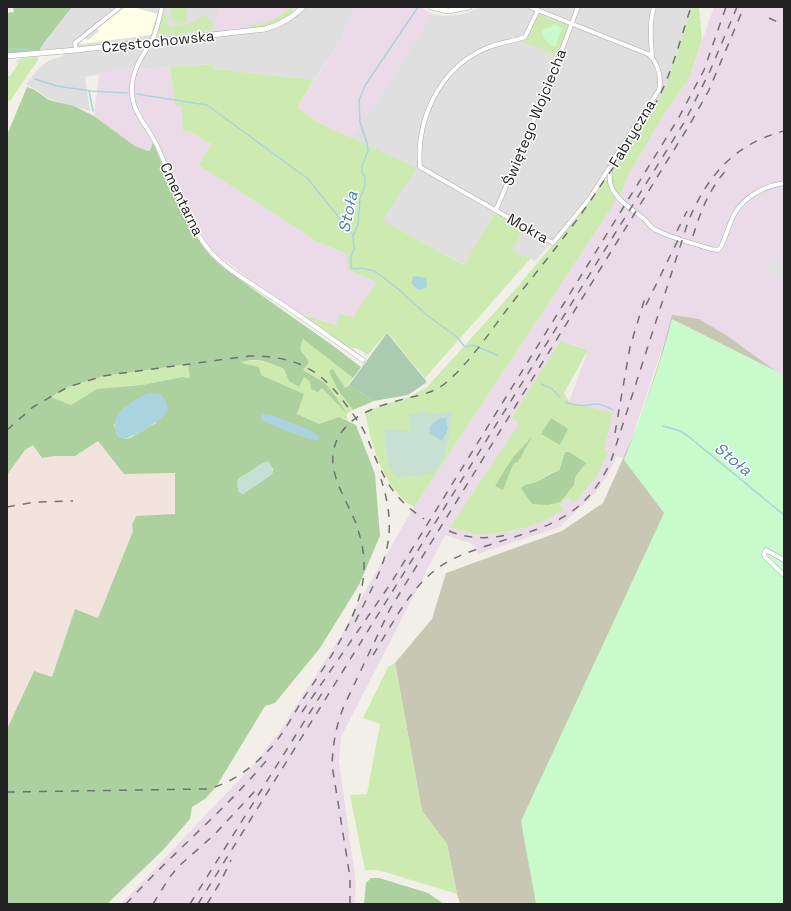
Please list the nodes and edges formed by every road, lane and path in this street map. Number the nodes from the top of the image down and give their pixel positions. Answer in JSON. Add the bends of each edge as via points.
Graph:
{"nodes":[{"id":1,"x":120,"y":7,"type":"edge"},
{"id":2,"x":162,"y":7,"type":"edge"},
{"id":3,"x":303,"y":7,"type":"edge"},
{"id":4,"x":431,"y":7,"type":"edge"},
{"id":5,"x":469,"y":7,"type":"edge"},
{"id":6,"x":530,"y":7,"type":"edge"},
{"id":7,"x":578,"y":7,"type":"edge"},
{"id":8,"x":654,"y":7,"type":"edge"},
{"id":9,"x":538,"y":10,"type":"junction"},
{"id":10,"x":572,"y":23,"type":"junction"},
{"id":11,"x":151,"y":42,"type":"junction"},
{"id":12,"x":76,"y":50,"type":"junction"},
{"id":13,"x":7,"y":56,"type":"edge"},
{"id":14,"x":652,"y":57,"type":"junction"},
{"id":15,"x":610,"y":166,"type":"junction"},
{"id":16,"x":784,"y":184,"type":"edge"},
{"id":17,"x":496,"y":210,"type":"junction"},
{"id":18,"x":363,"y":360,"type":"dead end"},
{"id":19,"x":784,"y":560,"type":"edge"},
{"id":20,"x":784,"y":575,"type":"edge"}],
"edges":[{"from":1,"to":12,"type":"street","via":[[75,43]]},
{"from":2,"to":11,"type":"street","name":"Cmentarna"},
{"from":3,"to":11,"type":"street","name":"Częstochowska","via":[[282,23],[265,29]]},
{"from":4,"to":5,"type":"street","via":[[448,11]]},
{"from":6,"to":9,"type":"street"},
{"from":7,"to":10,"type":"street","name":"Świętego Wojciecha"},
{"from":8,"to":14,"type":"street","via":[[651,17]]},
{"from":9,"to":10,"type":"street"},
{"from":9,"to":17,"type":"street","name":"Mokra","via":[[525,37],[484,49],[452,72],[430,104],[422,131],[420,167]]},
{"from":10,"to":14,"type":"street"},
{"from":10,"to":17,"type":"street","name":"Świętego Wojciecha"},
{"from":11,"to":12,"type":"street","name":"Częstochowska"},
{"from":11,"to":18,"type":"street","name":"Cmentarna","via":[[135,69],[132,92],[134,107],[158,147],[180,201],[205,245],[218,259],[247,281]]},
{"from":12,"to":13,"type":"street","name":"Częstochowska"},
{"from":14,"to":15,"type":"street","name":"Fabryczna","via":[[661,75],[661,83]]},
{"from":15,"to":16,"type":"street","name":"Fabryczna","via":[[610,183],[616,194],[623,204],[649,222],[654,230],[716,250],[721,247],[742,204],[765,189]]},
{"from":15,"to":17,"type":"street","name":"Mokra","via":[[590,198],[553,243]]},
{"from":19,"to":20,"type":"street","via":[[766,550],[764,554],[765,558]]}]}
